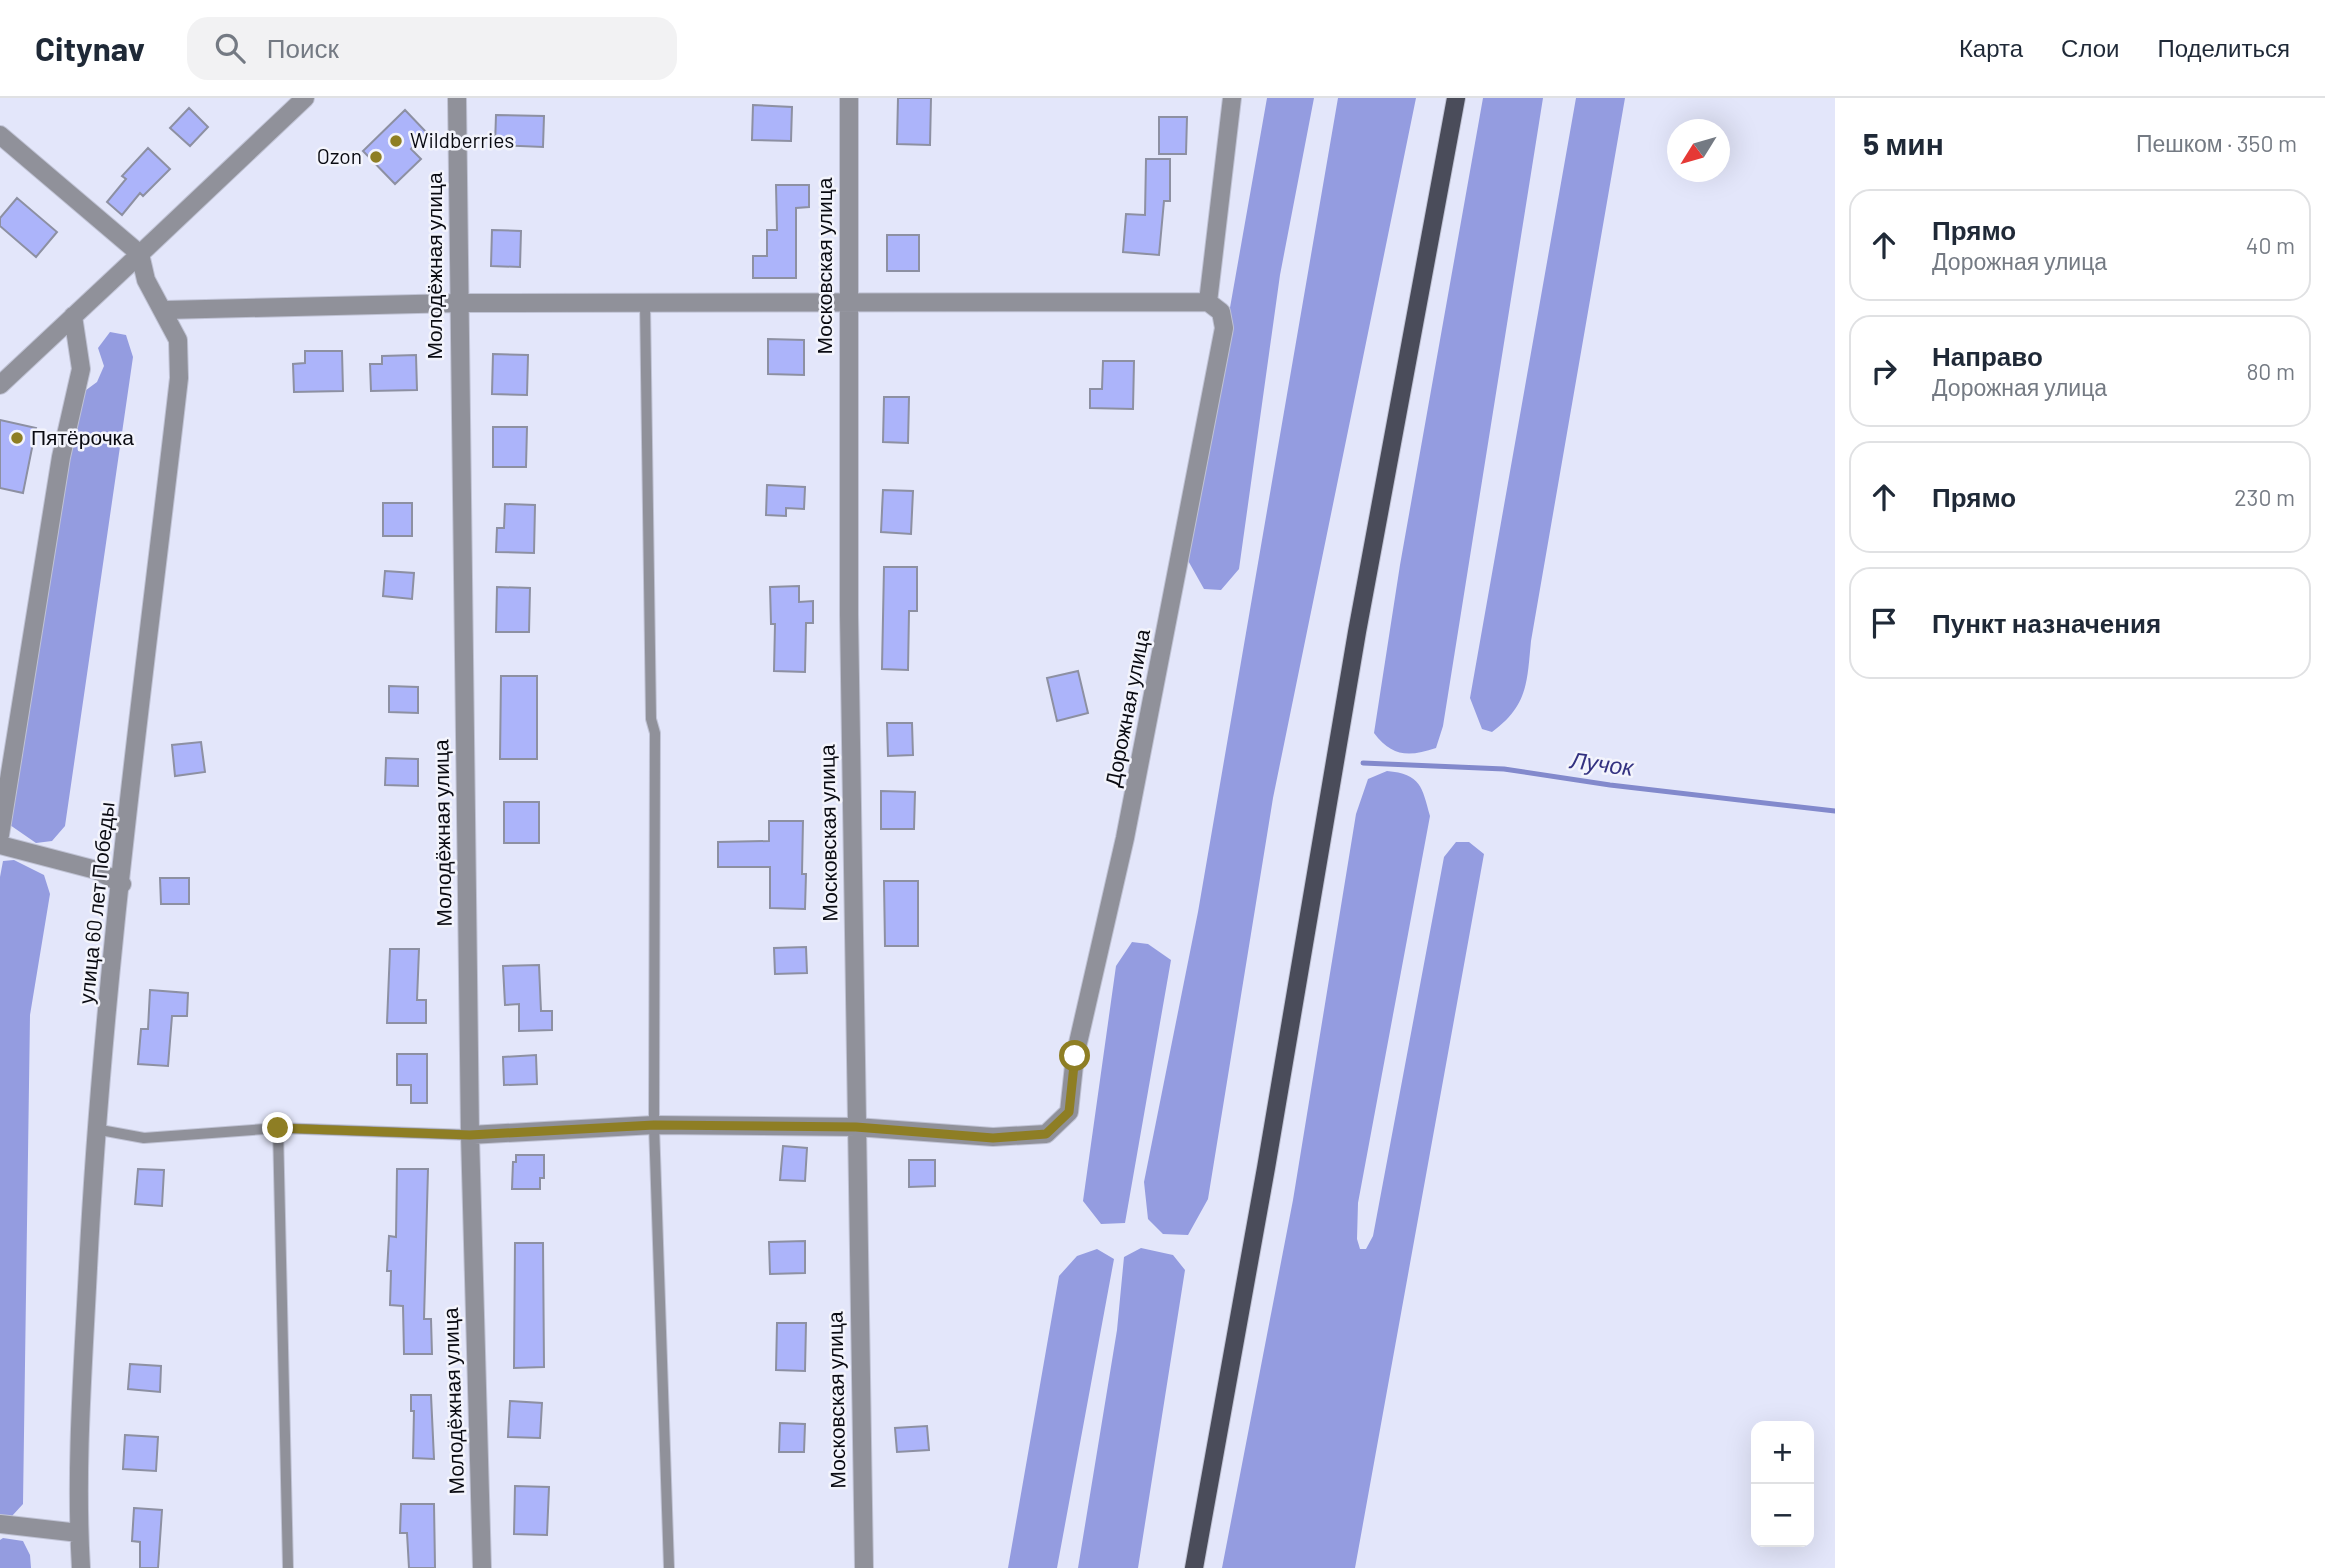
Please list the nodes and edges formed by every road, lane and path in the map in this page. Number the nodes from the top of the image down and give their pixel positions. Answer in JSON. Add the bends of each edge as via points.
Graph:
{"nodes":[{"id":1,"x":305,"y":98,"type":"edge"},
{"id":2,"x":457,"y":98,"type":"edge"},
{"id":3,"x":849,"y":98,"type":"edge"},
{"id":4,"x":1232,"y":98,"type":"edge"},
{"id":5,"x":1456,"y":98,"type":"edge"},
{"id":6,"x":0,"y":135,"type":"edge"},
{"id":7,"x":140,"y":254,"type":"junction"},
{"id":8,"x":1208,"y":302,"type":"junction"},
{"id":9,"x":458,"y":303,"type":"junction"},
{"id":10,"x":645,"y":303,"type":"junction"},
{"id":11,"x":847,"y":303,"type":"junction"},
{"id":12,"x":165,"y":310,"type":"junction"},
{"id":13,"x":73,"y":316,"type":"junction"},
{"id":14,"x":0,"y":385,"type":"edge"},
{"id":15,"x":0,"y":835,"type":"edge"},
{"id":16,"x":0,"y":845,"type":"edge"},
{"id":17,"x":122,"y":884,"type":"junction"},
{"id":18,"x":654,"y":1125,"type":"junction"},
{"id":19,"x":856,"y":1127,"type":"junction"},
{"id":20,"x":278,"y":1128,"type":"junction"},
{"id":21,"x":95,"y":1129,"type":"junction"},
{"id":22,"x":470,"y":1135,"type":"junction"},
{"id":23,"x":0,"y":1524,"type":"edge"},
{"id":24,"x":79,"y":1533,"type":"junction"},
{"id":25,"x":81,"y":1568,"type":"edge"},
{"id":26,"x":288,"y":1568,"type":"edge"},
{"id":27,"x":482,"y":1568,"type":"edge"},
{"id":28,"x":669,"y":1568,"type":"edge"},
{"id":29,"x":864,"y":1568,"type":"edge"},
{"id":30,"x":1194,"y":1568,"type":"edge"}],
"edges":[{"from":1,"to":7,"type":"street"},
{"from":2,"to":9,"type":"street","name":"Молодёжная улица"},
{"from":3,"to":11,"type":"street","name":"Московская улица"},
{"from":4,"to":8,"type":"street"},
{"from":5,"to":30,"type":"main road","via":[[1357,632]]},
{"from":6,"to":7,"type":"street"},
{"from":7,"to":12,"type":"street","name":"улица 60 лет Победы","via":[[146,280]]},
{"from":7,"to":13,"type":"street"},
{"from":8,"to":11,"type":"street"},
{"from":8,"to":19,"type":"street","name":"Дорожная улица","via":[[1221,312],[1224,328],[1133,799],[1075,1056],[1069,1112],[1046,1134],[993,1138]]},
{"from":9,"to":10,"type":"street"},
{"from":9,"to":12,"type":"street"},
{"from":9,"to":22,"type":"street","name":"Молодёжная улица"},
{"from":10,"to":11,"type":"street"},
{"from":10,"to":18,"type":"lane","via":[[651,719],[655,733]]},
{"from":11,"to":19,"type":"street","name":"Московская улица"},
{"from":12,"to":17,"type":"street","name":"улица 60 лет Победы","via":[[178,340],[179,378]]},
{"from":13,"to":14,"type":"street"},
{"from":13,"to":15,"type":"street","via":[[81,369],[61,457]]},
{"from":16,"to":17,"type":"street","via":[[96,870]]},
{"from":17,"to":21,"type":"street","name":"улица 60 лет Победы"},
{"from":18,"to":19,"type":"street","name":"Дорожная улица"},
{"from":18,"to":22,"type":"street","name":"Дорожная улица"},
{"from":18,"to":28,"type":"lane"},
{"from":19,"to":29,"type":"street","name":"Московская улица"},
{"from":20,"to":21,"type":"lane","via":[[144,1138]]},
{"from":20,"to":22,"type":"lane"},
{"from":20,"to":26,"type":"lane"},
{"from":21,"to":24,"type":"street","name":"улица 60 лет Победы"},
{"from":22,"to":27,"type":"street","name":"Молодёжная улица"},
{"from":23,"to":24,"type":"street"},
{"from":24,"to":25,"type":"street","name":"улица 60 лет Победы"}]}
